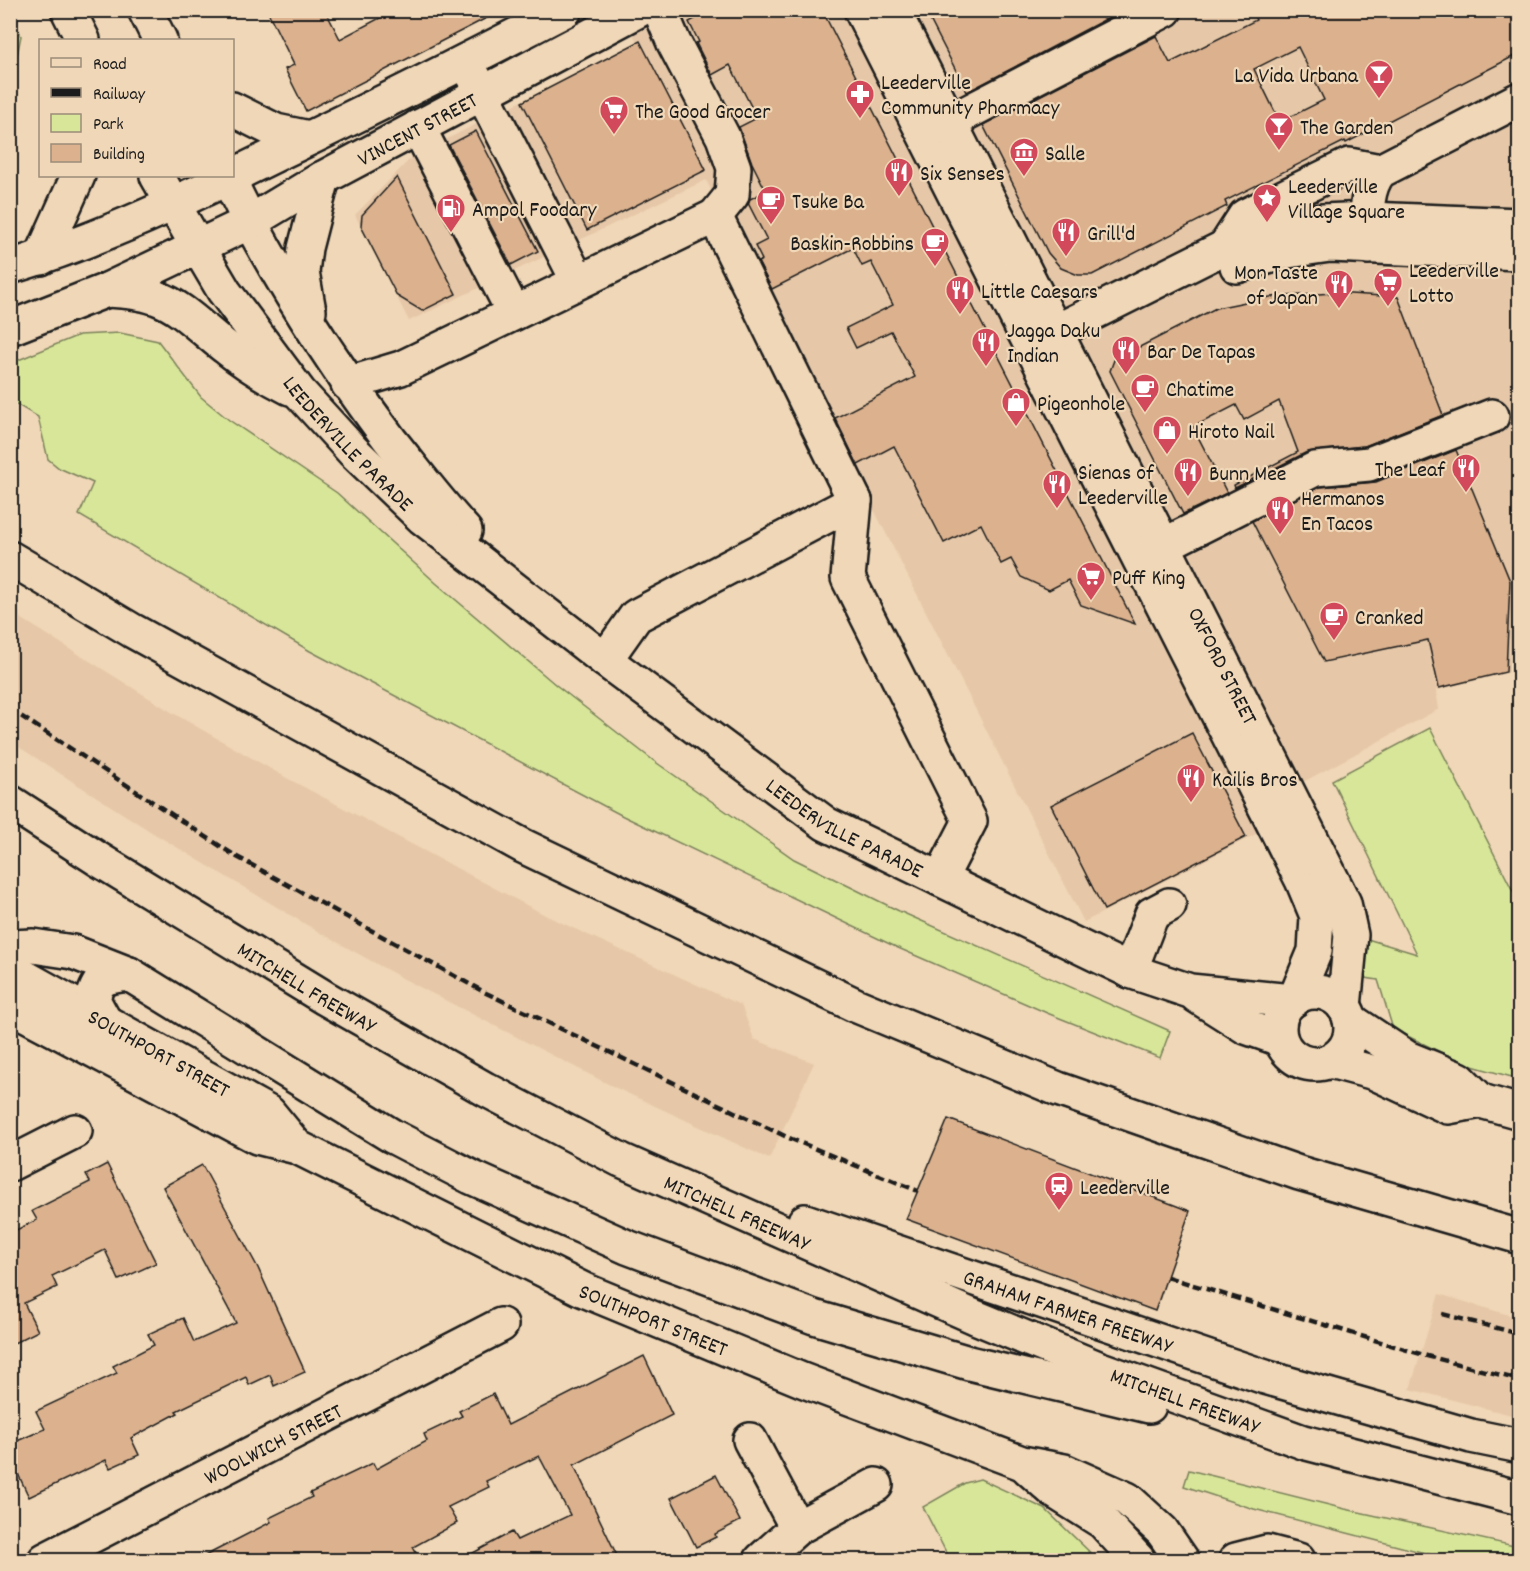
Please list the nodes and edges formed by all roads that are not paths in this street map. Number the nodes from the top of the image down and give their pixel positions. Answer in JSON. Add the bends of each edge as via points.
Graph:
{"nodes":[{"id":1,"x":565,"y":10,"type":"edge"},
{"id":2,"x":639,"y":10,"type":"edge"},
{"id":3,"x":660,"y":10,"type":"edge"},
{"id":4,"x":861,"y":10,"type":"edge"},
{"id":5,"x":893,"y":10,"type":"edge"},
{"id":6,"x":1165,"y":10,"type":"edge"},
{"id":7,"x":466,"y":61,"type":"junction"},
{"id":8,"x":483,"y":93,"type":"junction"},
{"id":9,"x":1520,"y":99,"type":"edge"},
{"id":10,"x":234,"y":110,"type":"edge"},
{"id":11,"x":949,"y":122,"type":"junction"},
{"id":12,"x":418,"y":127,"type":"junction"},
{"id":13,"x":309,"y":138,"type":"junction"},
{"id":14,"x":1380,"y":171,"type":"junction"},
{"id":15,"x":234,"y":174,"type":"edge"},
{"id":16,"x":77,"y":177,"type":"edge"},
{"id":17,"x":158,"y":177,"type":"edge"},
{"id":18,"x":228,"y":177,"type":"edge"},
{"id":19,"x":323,"y":178,"type":"junction"},
{"id":20,"x":174,"y":203,"type":"junction"},
{"id":21,"x":715,"y":216,"type":"junction"},
{"id":22,"x":250,"y":222,"type":"junction"},
{"id":23,"x":1520,"y":225,"type":"edge"},
{"id":24,"x":1368,"y":233,"type":"junction"},
{"id":25,"x":198,"y":247,"type":"junction"},
{"id":26,"x":1226,"y":247,"type":"junction"},
{"id":27,"x":1520,"y":253,"type":"edge"},
{"id":28,"x":26,"y":262,"type":"edge"},
{"id":29,"x":578,"y":282,"type":"junction"},
{"id":30,"x":107,"y":290,"type":"junction"},
{"id":31,"x":514,"y":313,"type":"junction"},
{"id":32,"x":10,"y":328,"type":"edge"},
{"id":33,"x":315,"y":332,"type":"junction"},
{"id":34,"x":1048,"y":349,"type":"junction"},
{"id":35,"x":348,"y":384,"type":"junction"},
{"id":36,"x":300,"y":393,"type":"junction"},
{"id":37,"x":1492,"y":416,"type":"dead end"},
{"id":38,"x":855,"y":501,"type":"junction"},
{"id":39,"x":1164,"y":545,"type":"junction"},
{"id":40,"x":10,"y":558,"type":"edge"},
{"id":41,"x":534,"y":605,"type":"junction"},
{"id":42,"x":605,"y":660,"type":"junction"},
{"id":43,"x":10,"y":802,"type":"edge"},
{"id":44,"x":940,"y":879,"type":"junction"},
{"id":45,"x":1169,"y":905,"type":"dead end"},
{"id":46,"x":10,"y":947,"type":"edge"},
{"id":47,"x":10,"y":969,"type":"edge"},
{"id":48,"x":1130,"y":970,"type":"junction"},
{"id":49,"x":129,"y":974,"type":"junction"},
{"id":50,"x":1190,"y":992,"type":"junction"},
{"id":51,"x":1293,"y":1000,"type":"junction"},
{"id":52,"x":10,"y":1006,"type":"edge"},
{"id":53,"x":1347,"y":1013,"type":"junction"},
{"id":54,"x":104,"y":1020,"type":"junction"},
{"id":55,"x":1280,"y":1039,"type":"junction"},
{"id":56,"x":1330,"y":1061,"type":"junction"},
{"id":57,"x":1481,"y":1101,"type":"junction"},
{"id":58,"x":1520,"y":1112,"type":"edge"},
{"id":59,"x":75,"y":1131,"type":"dead end"},
{"id":60,"x":297,"y":1147,"type":"junction"},
{"id":61,"x":621,"y":1160,"type":"junction"},
{"id":62,"x":10,"y":1164,"type":"edge"},
{"id":63,"x":1520,"y":1237,"type":"edge"},
{"id":64,"x":501,"y":1325,"type":"dead end"},
{"id":65,"x":750,"y":1440,"type":"dead end"},
{"id":66,"x":1303,"y":1442,"type":"junction"},
{"id":67,"x":1520,"y":1446,"type":"edge"},
{"id":68,"x":1022,"y":1463,"type":"junction"},
{"id":69,"x":876,"y":1485,"type":"dead end"},
{"id":70,"x":1520,"y":1498,"type":"edge"},
{"id":71,"x":797,"y":1528,"type":"junction"},
{"id":72,"x":45,"y":1560,"type":"edge"},
{"id":73,"x":761,"y":1560,"type":"edge"},
{"id":74,"x":1138,"y":1560,"type":"edge"},
{"id":75,"x":1182,"y":1560,"type":"edge"},
{"id":76,"x":1236,"y":1560,"type":"edge"},
{"id":77,"x":1298,"y":1560,"type":"edge"}],
"edges":[{"from":1,"to":7,"type":"main road","name":"VINCENT STREET"},
{"from":2,"to":8,"type":"main road","name":"VINCENT STREET"},
{"from":3,"to":21,"type":"main road","via":[[723,137],[734,168],[732,195]]},
{"from":4,"to":34,"type":"main road","name":"OXFORD STREET"},
{"from":5,"to":11,"type":"main road","name":"OXFORD STREET"},
{"from":6,"to":11,"type":"main road"},
{"from":7,"to":8,"type":"main road"},
{"from":7,"to":13,"type":"main road","name":"VINCENT STREET"},
{"from":8,"to":12,"type":"main road","name":"VINCENT STREET"},
{"from":8,"to":29,"type":"main road"},
{"from":9,"to":14,"type":"main road"},
{"from":10,"to":13,"type":"main road","via":[[276,131]]},
{"from":11,"to":34,"type":"main road","name":"OXFORD STREET"},
{"from":12,"to":19,"type":"main road","name":"VINCENT STREET"},
{"from":12,"to":31,"type":"main road"},
{"from":13,"to":15,"type":"main road","name":"VINCENT STREET"},
{"from":14,"to":24,"type":"main road","via":[[1372,181],[1368,198]]},
{"from":14,"to":26,"type":"main road","via":[[1349,165],[1245,216]]},
{"from":16,"to":28,"type":"main road"},
{"from":17,"to":20,"type":"main road","name":"LEEDERVILLE PARADE"},
{"from":18,"to":20,"type":"main road","name":"VINCENT STREET"},
{"from":18,"to":22,"type":"main road","name":"LEEDERVILLE PARADE"},
{"from":19,"to":22,"type":"main road","name":"VINCENT STREET"},
{"from":19,"to":33,"type":"main road","via":[[302,272]]},
{"from":20,"to":25,"type":"main road","name":"LEEDERVILLE PARADE"},
{"from":20,"to":28,"type":"main road","name":"VINCENT STREET"},
{"from":21,"to":29,"type":"main road"},
{"from":21,"to":38,"type":"main road"},
{"from":22,"to":25,"type":"main road","name":"VINCENT STREET"},
{"from":22,"to":33,"type":"main road","name":"LEEDERVILLE PARADE"},
{"from":23,"to":24,"type":"main road"},
{"from":24,"to":26,"type":"main road","via":[[1322,221],[1283,228]]},
{"from":24,"to":27,"type":"main road"},
{"from":24,"to":34,"type":"main road","via":[[1235,267]]},
{"from":25,"to":30,"type":"main road","name":"VINCENT STREET"},
{"from":25,"to":36,"type":"main road","name":"LEEDERVILLE PARADE","via":[[224,291]]},
{"from":26,"to":34,"type":"main road"},
{"from":29,"to":31,"type":"main road"},
{"from":30,"to":32,"type":"main road","name":"VINCENT STREET"},
{"from":30,"to":36,"type":"main road","via":[[159,298],[263,374]]},
{"from":31,"to":35,"type":"main road","via":[[401,368]]},
{"from":33,"to":35,"type":"main road","name":"LEEDERVILLE PARADE"},
{"from":34,"to":39,"type":"main road","name":"OXFORD STREET"},
{"from":34,"to":51,"type":"main road","name":"OXFORD STREET","via":[[1317,916],[1315,951]]},
{"from":35,"to":41,"type":"main road","name":"LEEDERVILLE PARADE","via":[[438,502]]},
{"from":36,"to":41,"type":"main road","name":"LEEDERVILLE PARADE","via":[[423,518]]},
{"from":37,"to":39,"type":"main road","via":[[1369,464],[1315,469]]},
{"from":38,"to":42,"type":"main road","via":[[636,616]]},
{"from":38,"to":44,"type":"main road","via":[[848,578],[970,821]]},
{"from":39,"to":53,"type":"main road","name":"OXFORD STREET","via":[[1344,903],[1351,935]]},
{"from":40,"to":63,"type":"main road","via":[[132,631],[523,846],[855,1005],[1068,1093],[1299,1173]]},
{"from":41,"to":42,"type":"main road","name":"LEEDERVILLE PARADE"},
{"from":42,"to":44,"type":"main road","name":"LEEDERVILLE PARADE","via":[[826,824]]},
{"from":43,"to":61,"type":"main road","name":"MITCHELL FREEWAY","via":[[325,998],[485,1089]]},
{"from":44,"to":48,"type":"main road","name":"LEEDERVILLE PARADE"},
{"from":45,"to":48,"type":"main road","via":[[1152,914]]},
{"from":46,"to":49,"type":"main road","via":[[73,952]]},
{"from":47,"to":54,"type":"main road","name":"SOUTHPORT STREET"},
{"from":48,"to":50,"type":"main road","name":"LEEDERVILLE PARADE"},
{"from":49,"to":54,"type":"main road","via":[[107,977],[96,986],[93,1000]]},
{"from":49,"to":66,"type":"main road","via":[[392,1136],[471,1177],[627,1247],[814,1317],[969,1363]]},
{"from":50,"to":51,"type":"main road","name":"LEEDERVILLE PARADE"},
{"from":50,"to":55,"type":"main road","name":"LEEDERVILLE PARADE","via":[[1246,1027]]},
{"from":51,"to":53,"type":"main road","via":[[1305,994],[1326,994],[1336,999]]},
{"from":51,"to":55,"type":"main road","via":[[1280,1018]]},
{"from":52,"to":60,"type":"main road","name":"SOUTHPORT STREET","via":[[257,1137]]},
{"from":53,"to":56,"type":"main road","via":[[1347,1044]]},
{"from":53,"to":57,"type":"main road","via":[[1407,1058],[1459,1079]]},
{"from":54,"to":60,"type":"main road","name":"SOUTHPORT STREET","via":[[269,1113]]},
{"from":55,"to":56,"type":"main road","via":[[1291,1056],[1300,1061]]},
{"from":56,"to":57,"type":"main road","via":[[1375,1073],[1448,1107]]},
{"from":57,"to":58,"type":"main road"},
{"from":59,"to":62,"type":"main road"},
{"from":60,"to":68,"type":"main road","name":"SOUTHPORT STREET","via":[[584,1290],[802,1380]]},
{"from":61,"to":66,"type":"main road","name":"MITCHELL FREEWAY","via":[[1098,1368]]},
{"from":61,"to":67,"type":"main road","name":"GRAHAM FARMER FREEWAY","via":[[1265,1377]]},
{"from":64,"to":72,"type":"main road","name":"WOOLWICH STREET"},
{"from":65,"to":71,"type":"main road"},
{"from":66,"to":70,"type":"main road","name":"MITCHELL FREEWAY"},
{"from":68,"to":74,"type":"main road","name":"SOUTHPORT STREET","via":[[1054,1491],[1103,1522]]},
{"from":68,"to":75,"type":"main road","name":"SOUTHPORT STREET","via":[[1064,1471],[1128,1499],[1162,1532]]},
{"from":69,"to":71,"type":"main road"},
{"from":71,"to":73,"type":"main road"},
{"from":76,"to":77,"type":"main road","via":[[1267,1552]]}]}
